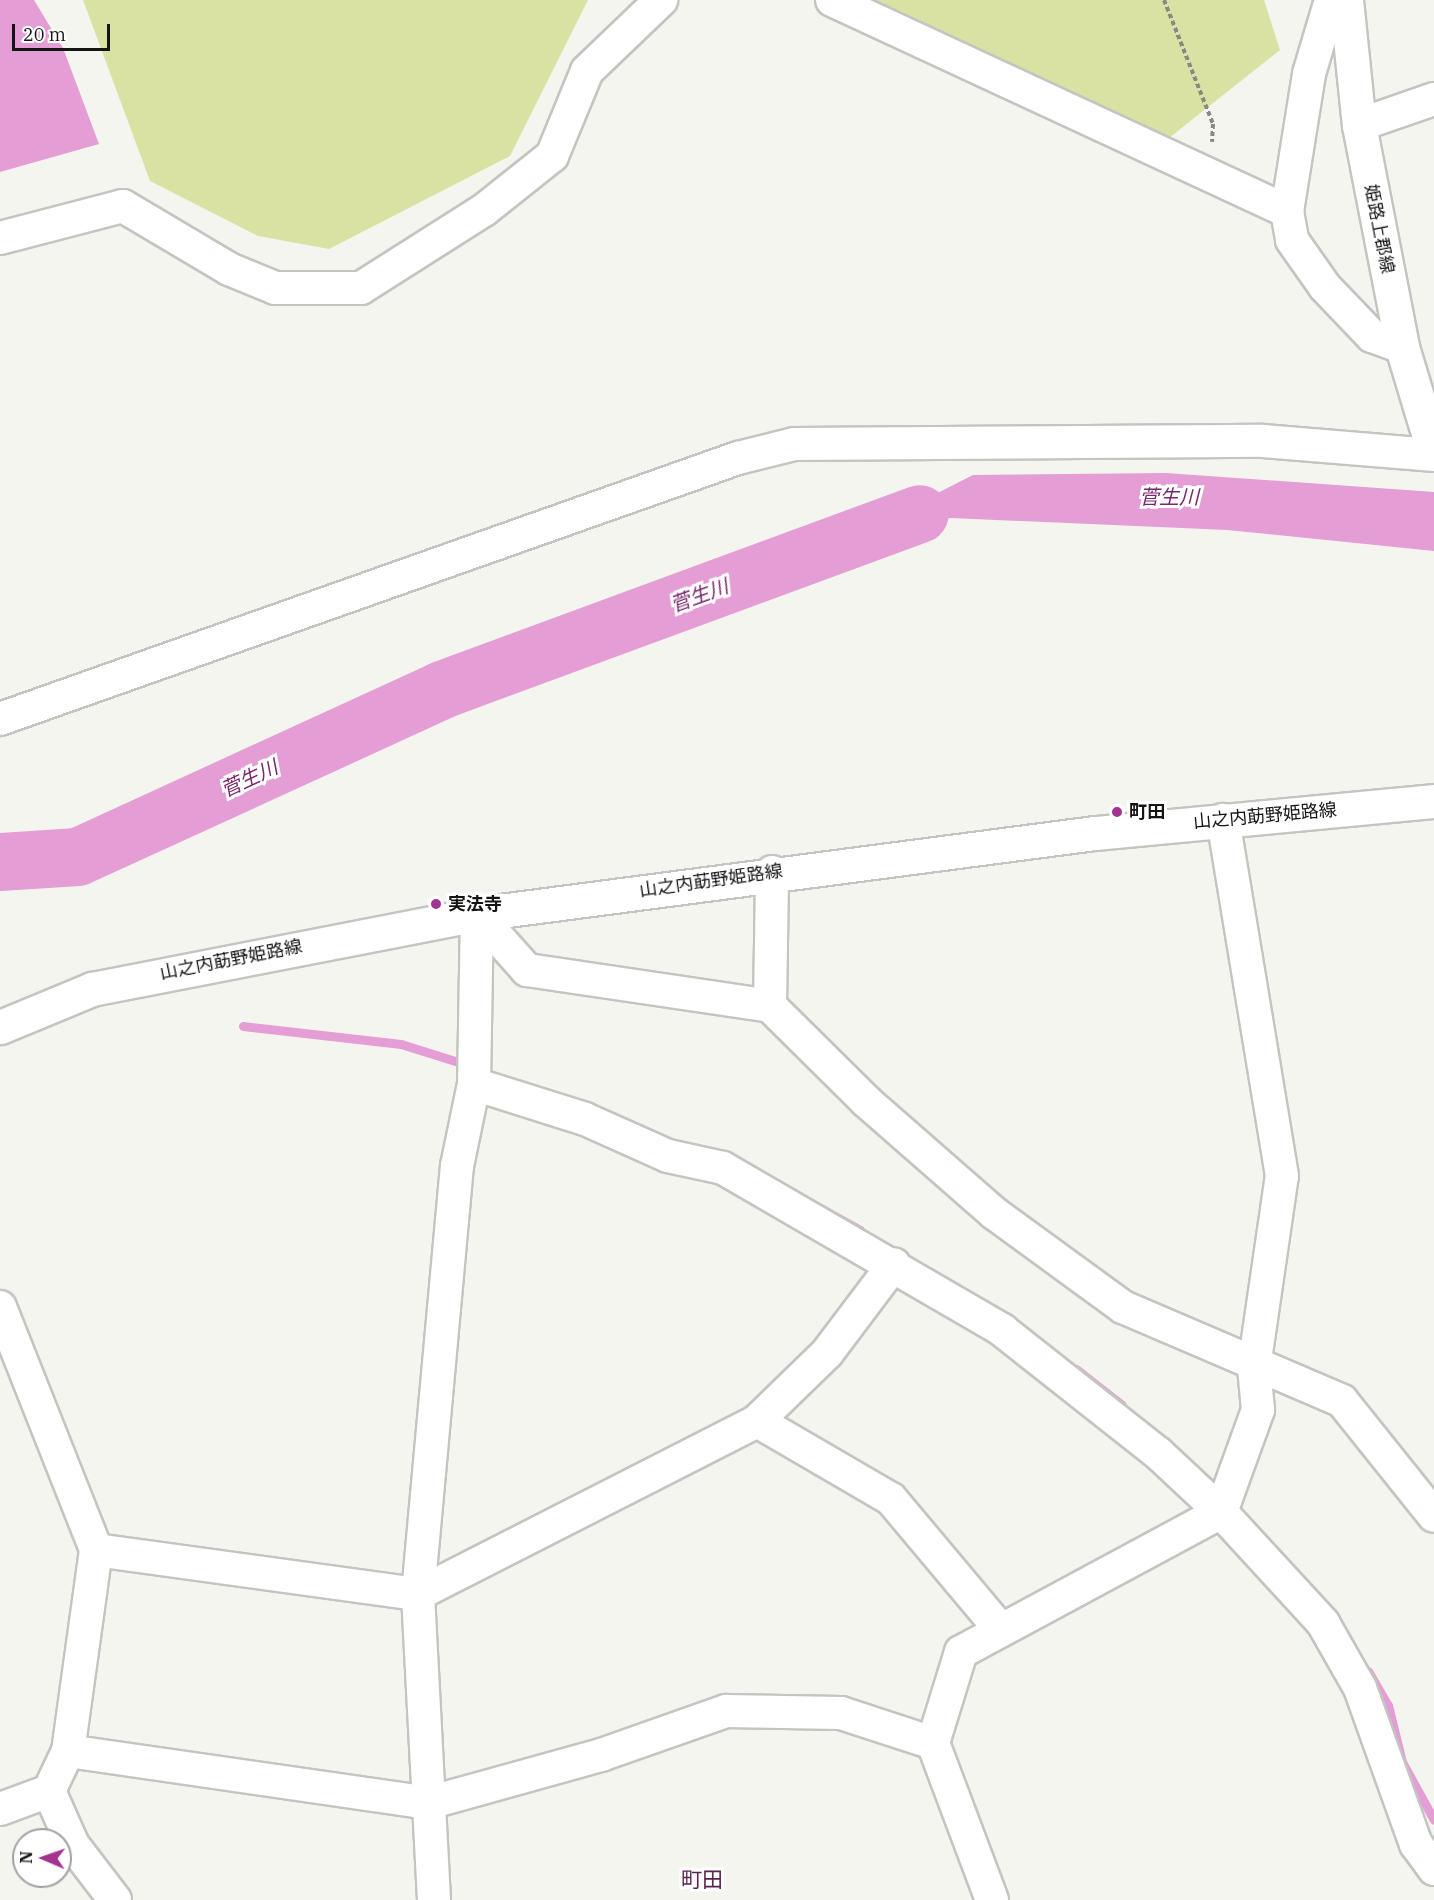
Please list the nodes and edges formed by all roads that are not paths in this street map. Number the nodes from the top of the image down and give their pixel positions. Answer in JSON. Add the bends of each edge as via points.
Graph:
{"nodes":[{"id":1,"x":661,"y":0,"type":"edge"},
{"id":2,"x":832,"y":0,"type":"edge"},
{"id":3,"x":1331,"y":0,"type":"edge"},
{"id":4,"x":1346,"y":0,"type":"edge"},
{"id":5,"x":1434,"y":99,"type":"edge"},
{"id":6,"x":1359,"y":125,"type":"junction"},
{"id":7,"x":1287,"y":211,"type":"junction"},
{"id":8,"x":0,"y":238,"type":"edge"},
{"id":9,"x":1402,"y":347,"type":"junction"},
{"id":10,"x":1434,"y":454,"type":"edge"},
{"id":11,"x":0,"y":719,"type":"edge"},
{"id":12,"x":1434,"y":801,"type":"edge"},
{"id":13,"x":1223,"y":820,"type":"junction"},
{"id":14,"x":772,"y":872,"type":"junction"},
{"id":15,"x":477,"y":914,"type":"junction"},
{"id":16,"x":770,"y":1006,"type":"junction"},
{"id":17,"x":0,"y":1027,"type":"edge"},
{"id":18,"x":474,"y":1084,"type":"junction"},
{"id":19,"x":894,"y":1264,"type":"junction"},
{"id":20,"x":0,"y":1307,"type":"edge"},
{"id":21,"x":1254,"y":1367,"type":"junction"},
{"id":22,"x":757,"y":1421,"type":"junction"},
{"id":23,"x":1221,"y":1512,"type":"junction"},
{"id":24,"x":1434,"y":1516,"type":"edge"},
{"id":25,"x":96,"y":1550,"type":"junction"},
{"id":26,"x":418,"y":1594,"type":"junction"},
{"id":27,"x":1000,"y":1629,"type":"junction"},
{"id":28,"x":933,"y":1743,"type":"junction"},
{"id":29,"x":68,"y":1750,"type":"junction"},
{"id":30,"x":49,"y":1791,"type":"junction"},
{"id":31,"x":428,"y":1803,"type":"junction"},
{"id":32,"x":0,"y":1809,"type":"edge"},
{"id":33,"x":1434,"y":1869,"type":"edge"},
{"id":34,"x":115,"y":1900,"type":"edge"},
{"id":35,"x":435,"y":1900,"type":"edge"},
{"id":36,"x":992,"y":1900,"type":"edge"}],
"edges":[{"from":1,"to":8,"type":"street","via":[[587,71],[552,156],[484,210],[361,288],[275,288],[229,269],[123,206]]},
{"from":2,"to":7,"type":"street"},
{"from":3,"to":7,"type":"street","via":[[1309,74]]},
{"from":4,"to":6,"type":"main road","name":"姫路上郡線"},
{"from":5,"to":6,"type":"street"},
{"from":6,"to":9,"type":"main road","name":"姫路上郡線"},
{"from":7,"to":9,"type":"street","via":[[1292,240],[1325,287],[1372,336]]},
{"from":9,"to":10,"type":"main road","name":"姫路上郡線"},
{"from":10,"to":11,"type":"street","via":[[1263,441],[794,444],[738,458]]},
{"from":12,"to":13,"type":"main road","name":"山之内莇野姫路線"},
{"from":13,"to":14,"type":"main road","name":"山之内莇野姫路線"},
{"from":13,"to":21,"type":"street","via":[[1282,1176]]},
{"from":14,"to":15,"type":"main road","name":"山之内莇野姫路線"},
{"from":14,"to":16,"type":"street"},
{"from":15,"to":16,"type":"street","via":[[527,970]]},
{"from":15,"to":17,"type":"main road","name":"山之内莇野姫路線","via":[[92,989]]},
{"from":15,"to":18,"type":"street"},
{"from":16,"to":21,"type":"street","via":[[866,1101],[994,1213],[1123,1307]]},
{"from":18,"to":19,"type":"street","via":[[585,1119],[668,1156],[723,1168]]},
{"from":18,"to":26,"type":"street","via":[[457,1166]]},
{"from":19,"to":22,"type":"street","via":[[827,1353]]},
{"from":19,"to":23,"type":"street","via":[[1002,1330],[1158,1453]]},
{"from":20,"to":25,"type":"street"},
{"from":21,"to":23,"type":"street","via":[[1258,1410]]},
{"from":21,"to":24,"type":"street","via":[[1342,1401]]},
{"from":22,"to":26,"type":"street"},
{"from":22,"to":27,"type":"street","via":[[891,1499]]},
{"from":23,"to":27,"type":"street"},
{"from":23,"to":33,"type":"street","via":[[1323,1623],[1360,1688],[1416,1844]]},
{"from":25,"to":26,"type":"street"},
{"from":25,"to":29,"type":"street"},
{"from":26,"to":31,"type":"street"},
{"from":27,"to":28,"type":"street","via":[[961,1652]]},
{"from":28,"to":31,"type":"street","via":[[841,1713],[726,1711],[601,1755]]},
{"from":28,"to":36,"type":"street"},
{"from":29,"to":30,"type":"street"},
{"from":29,"to":31,"type":"street"},
{"from":30,"to":32,"type":"street"},
{"from":30,"to":34,"type":"street","via":[[73,1845]]},
{"from":31,"to":35,"type":"street"}]}
